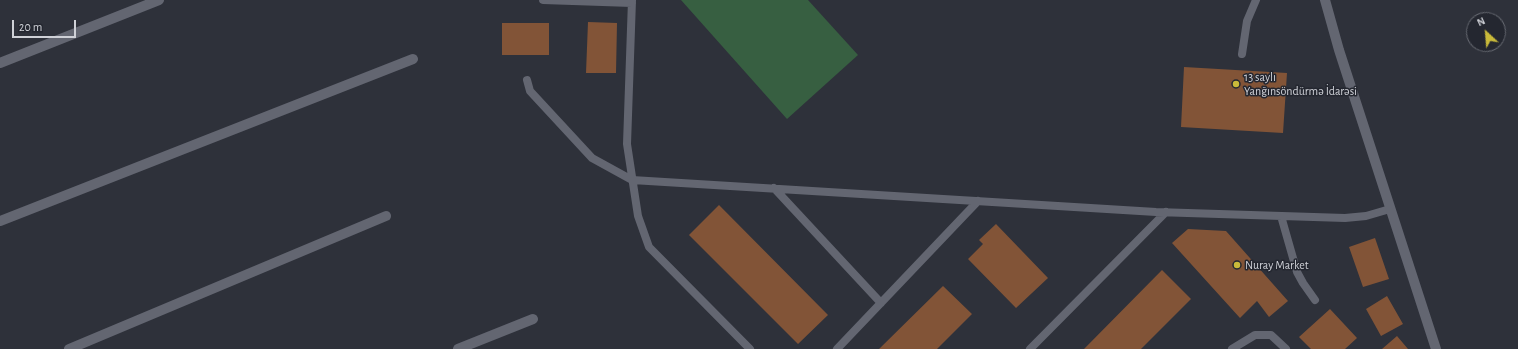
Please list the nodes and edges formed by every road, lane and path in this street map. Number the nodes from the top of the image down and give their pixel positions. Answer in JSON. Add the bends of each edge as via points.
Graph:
{"nodes":[{"id":1,"x":159,"y":0,"type":"edge"},
{"id":2,"x":543,"y":0,"type":"edge"},
{"id":3,"x":1256,"y":0,"type":"edge"},
{"id":4,"x":1325,"y":0,"type":"edge"},
{"id":5,"x":632,"y":2,"type":"edge"},
{"id":6,"x":1242,"y":54,"type":"dead end"},
{"id":7,"x":413,"y":59,"type":"dead end"},
{"id":8,"x":0,"y":63,"type":"edge"},
{"id":9,"x":527,"y":80,"type":"dead end"},
{"id":10,"x":632,"y":180,"type":"junction"},
{"id":11,"x":774,"y":188,"type":"junction"},
{"id":12,"x":978,"y":201,"type":"junction"},
{"id":13,"x":1390,"y":209,"type":"junction"},
{"id":14,"x":1166,"y":212,"type":"junction"},
{"id":15,"x":386,"y":216,"type":"dead end"},
{"id":16,"x":1281,"y":216,"type":"junction"},
{"id":17,"x":0,"y":221,"type":"edge"},
{"id":18,"x":1315,"y":300,"type":"dead end"},
{"id":19,"x":881,"y":303,"type":"junction"},
{"id":20,"x":533,"y":318,"type":"dead end"},
{"id":21,"x":69,"y":349,"type":"edge"},
{"id":22,"x":458,"y":349,"type":"edge"},
{"id":23,"x":750,"y":349,"type":"edge"},
{"id":24,"x":837,"y":349,"type":"edge"},
{"id":25,"x":1030,"y":349,"type":"edge"},
{"id":26,"x":1232,"y":349,"type":"edge"},
{"id":27,"x":1286,"y":349,"type":"edge"},
{"id":28,"x":1436,"y":349,"type":"edge"}],
"edges":[{"from":1,"to":8,"type":"street"},
{"from":2,"to":5,"type":"lane"},
{"from":3,"to":6,"type":"lane","via":[[1247,22]]},
{"from":4,"to":13,"type":"street"},
{"from":5,"to":10,"type":"lane","via":[[627,144]]},
{"from":7,"to":17,"type":"street"},
{"from":9,"to":10,"type":"lane","via":[[530,91],[592,158]]},
{"from":10,"to":11,"type":"lane"},
{"from":10,"to":23,"type":"lane","via":[[638,216],[649,247]]},
{"from":11,"to":12,"type":"lane"},
{"from":11,"to":19,"type":"lane"},
{"from":12,"to":14,"type":"lane"},
{"from":12,"to":19,"type":"lane"},
{"from":13,"to":16,"type":"lane","via":[[1366,216],[1346,218]]},
{"from":13,"to":28,"type":"street"},
{"from":14,"to":16,"type":"lane"},
{"from":14,"to":25,"type":"lane"},
{"from":15,"to":21,"type":"street"},
{"from":16,"to":18,"type":"lane","via":[[1297,272]]},
{"from":19,"to":24,"type":"lane"},
{"from":20,"to":22,"type":"street"},
{"from":26,"to":27,"type":"lane","via":[[1255,335],[1271,336]]}]}
